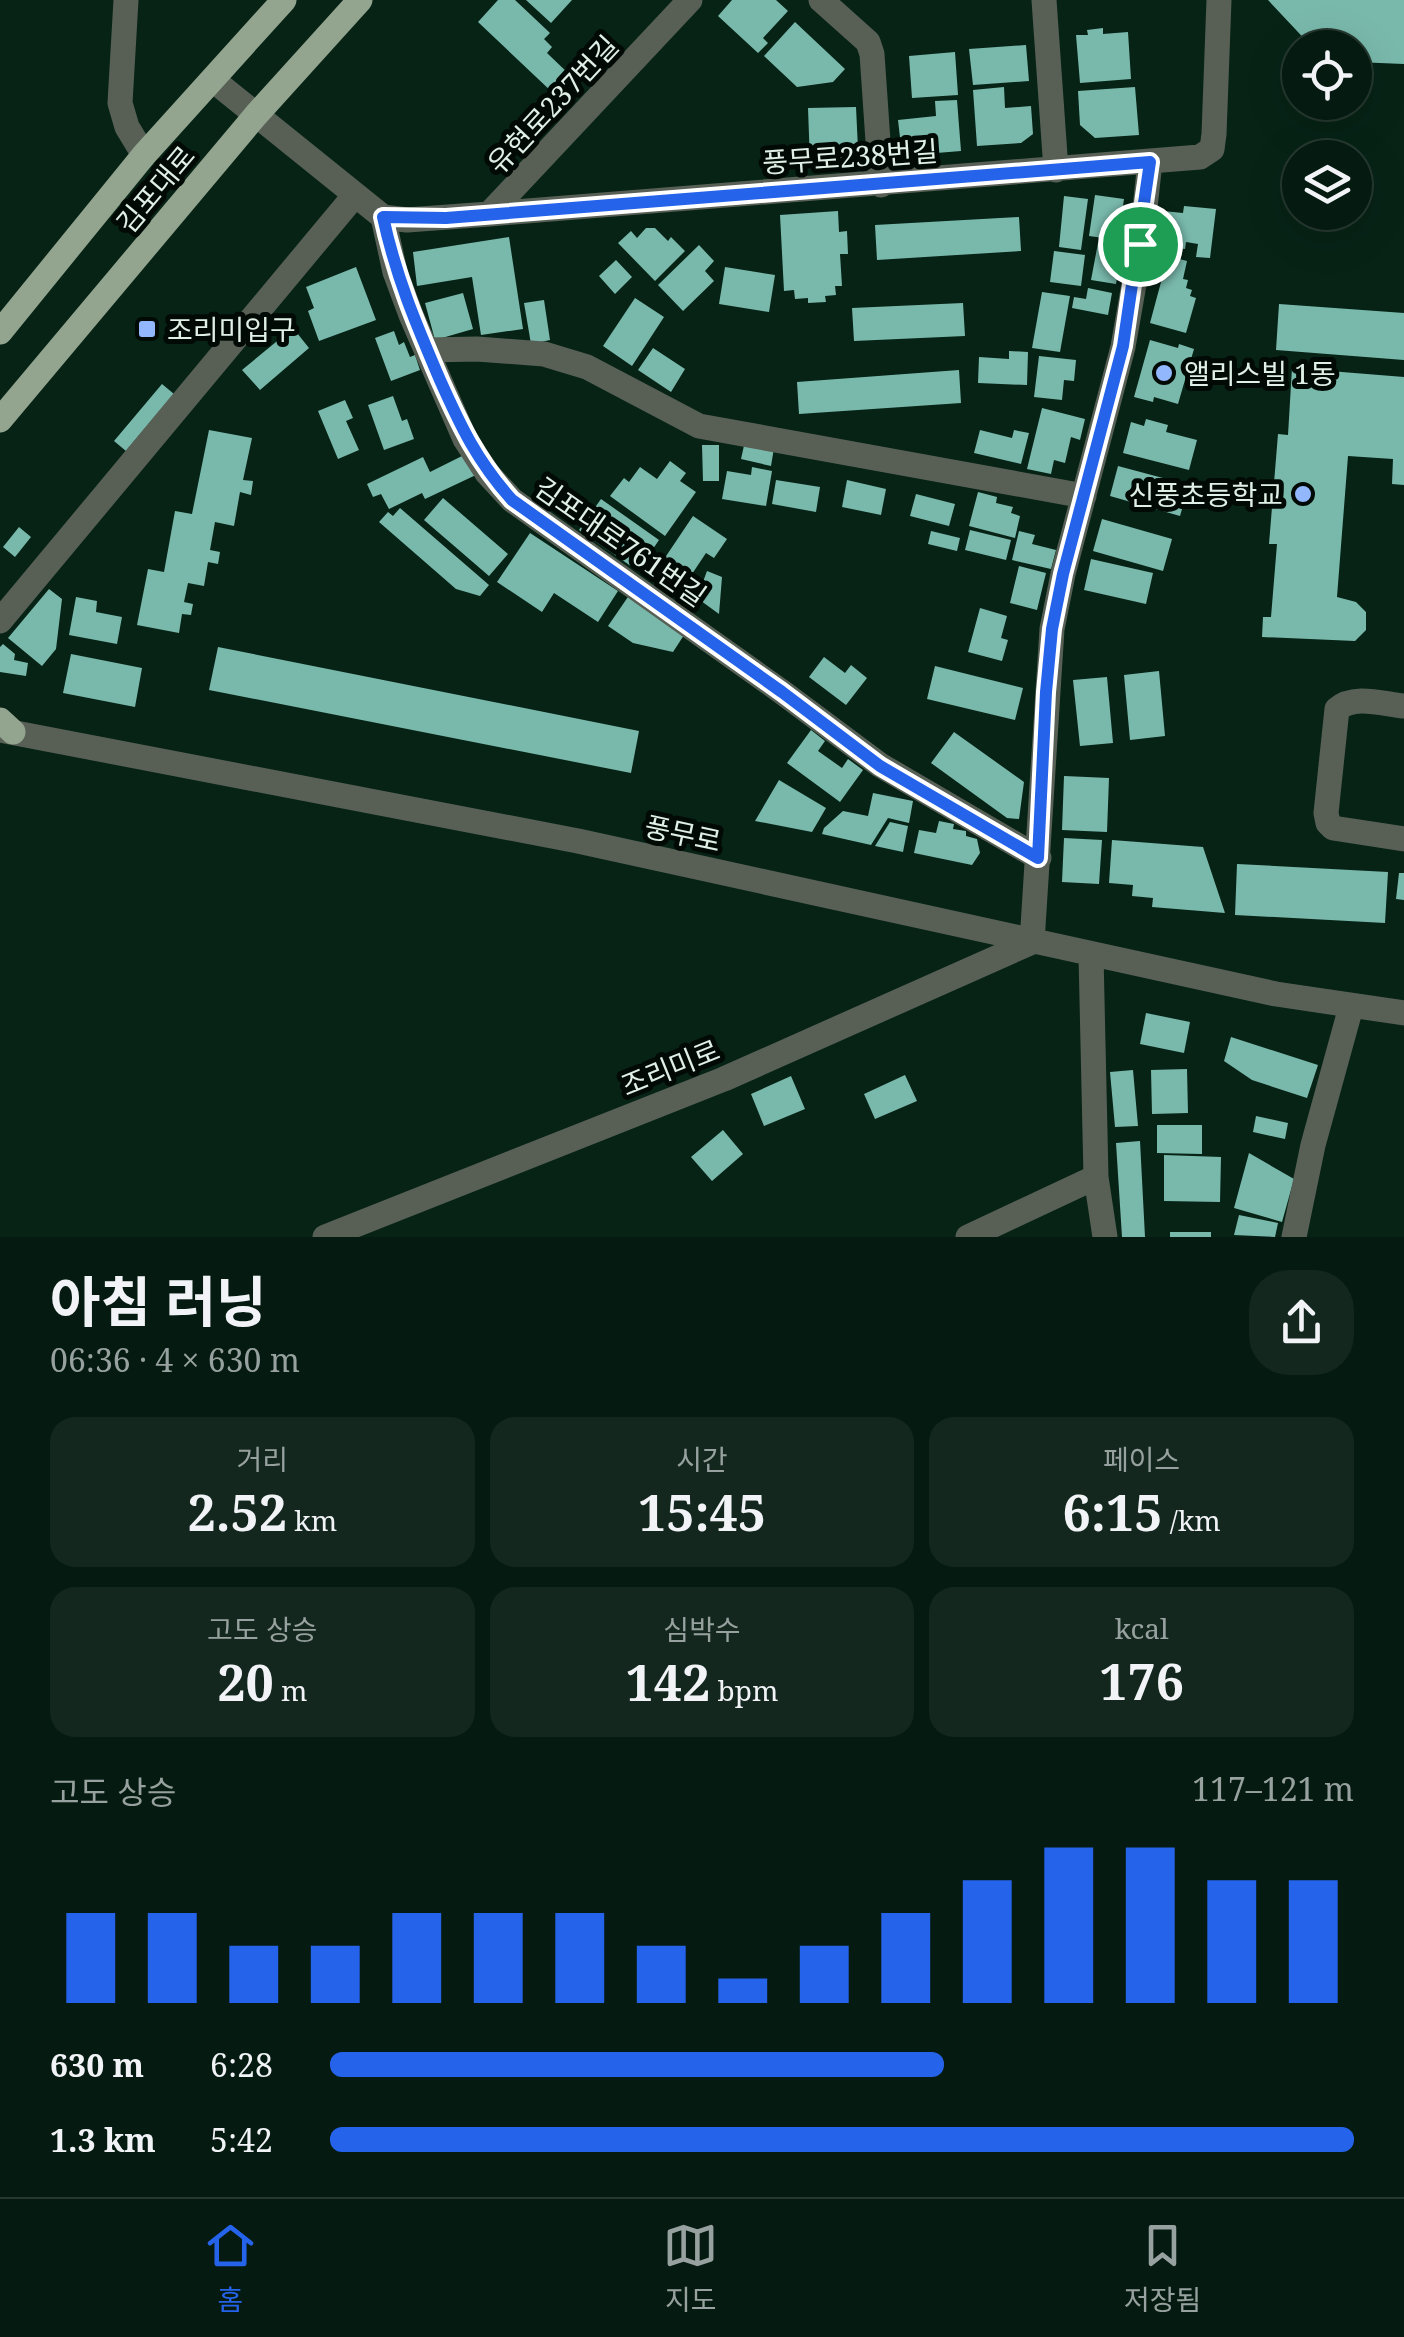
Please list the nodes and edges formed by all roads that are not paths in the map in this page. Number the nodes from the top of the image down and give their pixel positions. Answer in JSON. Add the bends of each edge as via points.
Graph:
{"nodes":[{"id":1,"x":126,"y":0,"type":"edge"},
{"id":2,"x":284,"y":0,"type":"edge"},
{"id":3,"x":360,"y":0,"type":"edge"},
{"id":4,"x":690,"y":0,"type":"edge"},
{"id":5,"x":822,"y":0,"type":"edge"},
{"id":6,"x":1044,"y":0,"type":"edge"},
{"id":7,"x":1219,"y":0,"type":"edge"},
{"id":8,"x":213,"y":80,"type":"junction"},
{"id":9,"x":256,"y":115,"type":"junction"},
{"id":10,"x":144,"y":155,"type":"junction"},
{"id":11,"x":1150,"y":162,"type":"junction"},
{"id":12,"x":1056,"y":170,"type":"junction"},
{"id":13,"x":882,"y":185,"type":"junction"},
{"id":14,"x":355,"y":195,"type":"junction"},
{"id":15,"x":489,"y":214,"type":"junction"},
{"id":16,"x":383,"y":217,"type":"junction"},
{"id":17,"x":0,"y":332,"type":"edge"},
{"id":18,"x":427,"y":350,"type":"junction"},
{"id":19,"x":0,"y":420,"type":"edge"},
{"id":20,"x":1084,"y":496,"type":"junction"},
{"id":21,"x":0,"y":621,"type":"edge"},
{"id":22,"x":1404,"y":706,"type":"edge"},
{"id":23,"x":4,"y":727,"type":"edge"},
{"id":24,"x":1404,"y":839,"type":"edge"},
{"id":25,"x":1038,"y":858,"type":"junction"},
{"id":26,"x":1032,"y":942,"type":"junction"},
{"id":27,"x":1091,"y":955,"type":"junction"},
{"id":28,"x":1351,"y":1007,"type":"junction"},
{"id":29,"x":1404,"y":1013,"type":"edge"},
{"id":30,"x":1096,"y":1177,"type":"junction"},
{"id":31,"x":325,"y":1237,"type":"edge"},
{"id":32,"x":968,"y":1237,"type":"edge"},
{"id":33,"x":1105,"y":1237,"type":"edge"},
{"id":34,"x":1294,"y":1237,"type":"edge"}],
"edges":[{"from":1,"to":10,"type":"street","name":"김포대로","via":[[120,104]]},
{"from":2,"to":8,"type":"main road","name":"김포대로"},
{"from":3,"to":9,"type":"main road","name":"김포대로"},
{"from":4,"to":15,"type":"street","name":"유현로237번길"},
{"from":5,"to":13,"type":"street","via":[[868,42],[872,54]]},
{"from":6,"to":12,"type":"street"},
{"from":7,"to":11,"type":"street","name":"풍무로238번길","via":[[1212,148],[1200,157]]},
{"from":8,"to":9,"type":"street"},
{"from":8,"to":10,"type":"main road","name":"김포대로"},
{"from":9,"to":14,"type":"street"},
{"from":9,"to":19,"type":"main road","name":"김포대로"},
{"from":10,"to":17,"type":"main road","name":"김포대로"},
{"from":11,"to":12,"type":"street","name":"풍무로238번길"},
{"from":11,"to":20,"type":"street","via":[[1123,346]]},
{"from":12,"to":13,"type":"street","name":"풍무로238번길"},
{"from":13,"to":15,"type":"street","name":"풍무로238번길"},
{"from":14,"to":16,"type":"street"},
{"from":14,"to":21,"type":"street"},
{"from":15,"to":16,"type":"street","name":"유현로237번길"},
{"from":16,"to":18,"type":"street","name":"김포대로761번길","via":[[395,272]]},
{"from":18,"to":20,"type":"street","via":[[544,354],[587,367],[699,426]]},
{"from":18,"to":25,"type":"street","name":"김포대로761번길","via":[[465,439],[512,500],[880,766]]},
{"from":20,"to":25,"type":"street","via":[[1048,655]]},
{"from":22,"to":24,"type":"street","via":[[1356,701],[1338,709],[1326,813],[1333,828]]},
{"from":23,"to":26,"type":"street","name":"풍무로","via":[[578,841]]},
{"from":25,"to":26,"type":"street"},
{"from":26,"to":27,"type":"street","name":"풍무로"},
{"from":26,"to":31,"type":"street","name":"조리미로","via":[[724,1078]]},
{"from":27,"to":28,"type":"street","name":"풍무로"},
{"from":27,"to":30,"type":"street"},
{"from":28,"to":29,"type":"street","name":"풍무로"},
{"from":28,"to":34,"type":"street"},
{"from":30,"to":32,"type":"street"},
{"from":30,"to":33,"type":"street"}]}
